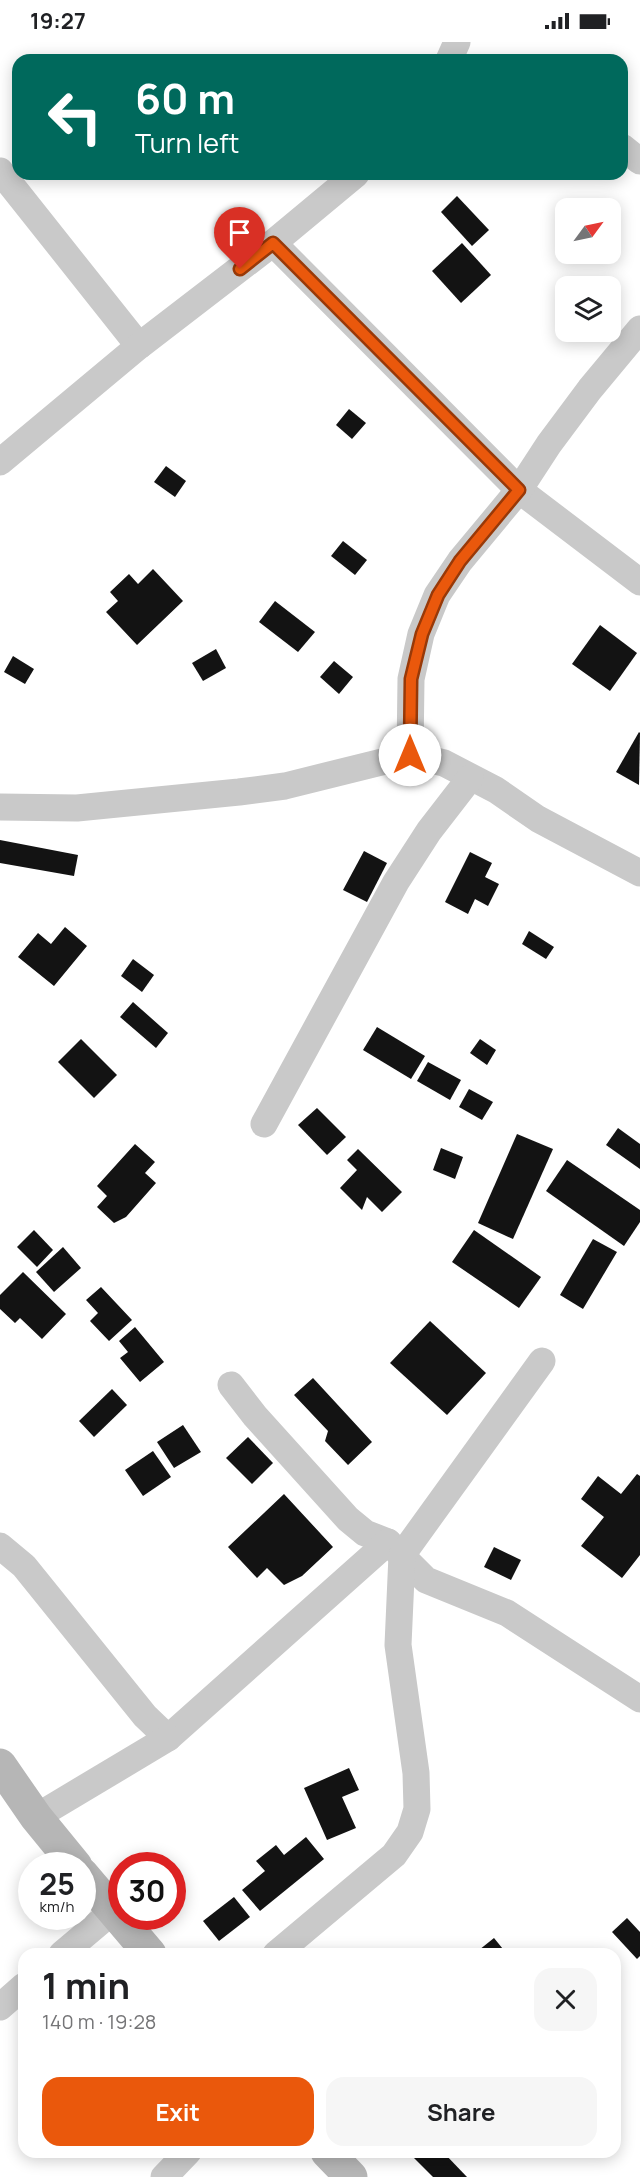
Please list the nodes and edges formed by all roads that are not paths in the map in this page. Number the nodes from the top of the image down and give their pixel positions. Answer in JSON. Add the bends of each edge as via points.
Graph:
{"nodes":[{"id":1,"x":628,"y":152,"type":"edge"},
{"id":2,"x":640,"y":161,"type":"edge"},
{"id":3,"x":0,"y":171,"type":"edge"},
{"id":4,"x":349,"y":180,"type":"edge"},
{"id":5,"x":273,"y":243,"type":"junction"},
{"id":6,"x":640,"y":329,"type":"edge"},
{"id":7,"x":139,"y":346,"type":"junction"},
{"id":8,"x":0,"y":462,"type":"edge"},
{"id":9,"x":519,"y":490,"type":"junction"},
{"id":10,"x":640,"y":582,"type":"edge"},
{"id":11,"x":410,"y":755,"type":"junction"},
{"id":12,"x":470,"y":778,"type":"junction"},
{"id":13,"x":0,"y":807,"type":"edge"},
{"id":14,"x":640,"y":873,"type":"edge"},
{"id":15,"x":264,"y":1124,"type":"dead end"},
{"id":16,"x":542,"y":1361,"type":"dead end"},
{"id":17,"x":231,"y":1385,"type":"dead end"},
{"id":18,"x":0,"y":1546,"type":"edge"},
{"id":19,"x":395,"y":1549,"type":"junction"},
{"id":20,"x":640,"y":1699,"type":"edge"},
{"id":21,"x":168,"y":1738,"type":"junction"},
{"id":22,"x":0,"y":1765,"type":"edge"},
{"id":23,"x":36,"y":1817,"type":"junction"},
{"id":24,"x":65,"y":1852,"type":"edge"},
{"id":25,"x":96,"y":1891,"type":"edge"},
{"id":26,"x":108,"y":1905,"type":"edge"},
{"id":27,"x":108,"y":1915,"type":"edge"},
{"id":28,"x":129,"y":1930,"type":"edge"},
{"id":29,"x":69,"y":1948,"type":"edge"},
{"id":30,"x":145,"y":1948,"type":"edge"},
{"id":31,"x":283,"y":1948,"type":"edge"},
{"id":32,"x":18,"y":1991,"type":"edge"},
{"id":33,"x":0,"y":2007,"type":"edge"},
{"id":34,"x":182,"y":2158,"type":"edge"},
{"id":35,"x":333,"y":2158,"type":"edge"},
{"id":36,"x":164,"y":2177,"type":"edge"},
{"id":37,"x":351,"y":2177,"type":"edge"}],
"edges":[{"from":1,"to":2,"type":"street"},
{"from":3,"to":7,"type":"street"},
{"from":4,"to":5,"type":"street"},
{"from":5,"to":7,"type":"street"},
{"from":5,"to":9,"type":"street"},
{"from":6,"to":9,"type":"street","via":[[590,389]]},
{"from":7,"to":8,"type":"street"},
{"from":9,"to":10,"type":"street"},
{"from":9,"to":11,"type":"street","via":[[460,561],[438,595],[422,634],[411,679]]},
{"from":11,"to":12,"type":"street","via":[[444,764]]},
{"from":11,"to":13,"type":"street","via":[[285,786],[239,792],[77,808]]},
{"from":12,"to":14,"type":"street"},
{"from":12,"to":15,"type":"street","via":[[396,882]]},
{"from":16,"to":19,"type":"street"},
{"from":17,"to":19,"type":"street","via":[[348,1519]]},
{"from":18,"to":21,"type":"street","via":[[24,1566],[145,1716]]},
{"from":19,"to":20,"type":"street","via":[[426,1580],[507,1613]]},
{"from":19,"to":21,"type":"street"},
{"from":19,"to":31,"type":"street","via":[[398,1645],[416,1773],[417,1809],[410,1832],[394,1855]]},
{"from":21,"to":23,"type":"street"},
{"from":22,"to":23,"type":"street"},
{"from":23,"to":24,"type":"street"},
{"from":25,"to":26,"type":"street"},
{"from":27,"to":29,"type":"street"},
{"from":28,"to":30,"type":"street"},
{"from":32,"to":33,"type":"street"},
{"from":34,"to":36,"type":"street"},
{"from":35,"to":37,"type":"street"}]}
